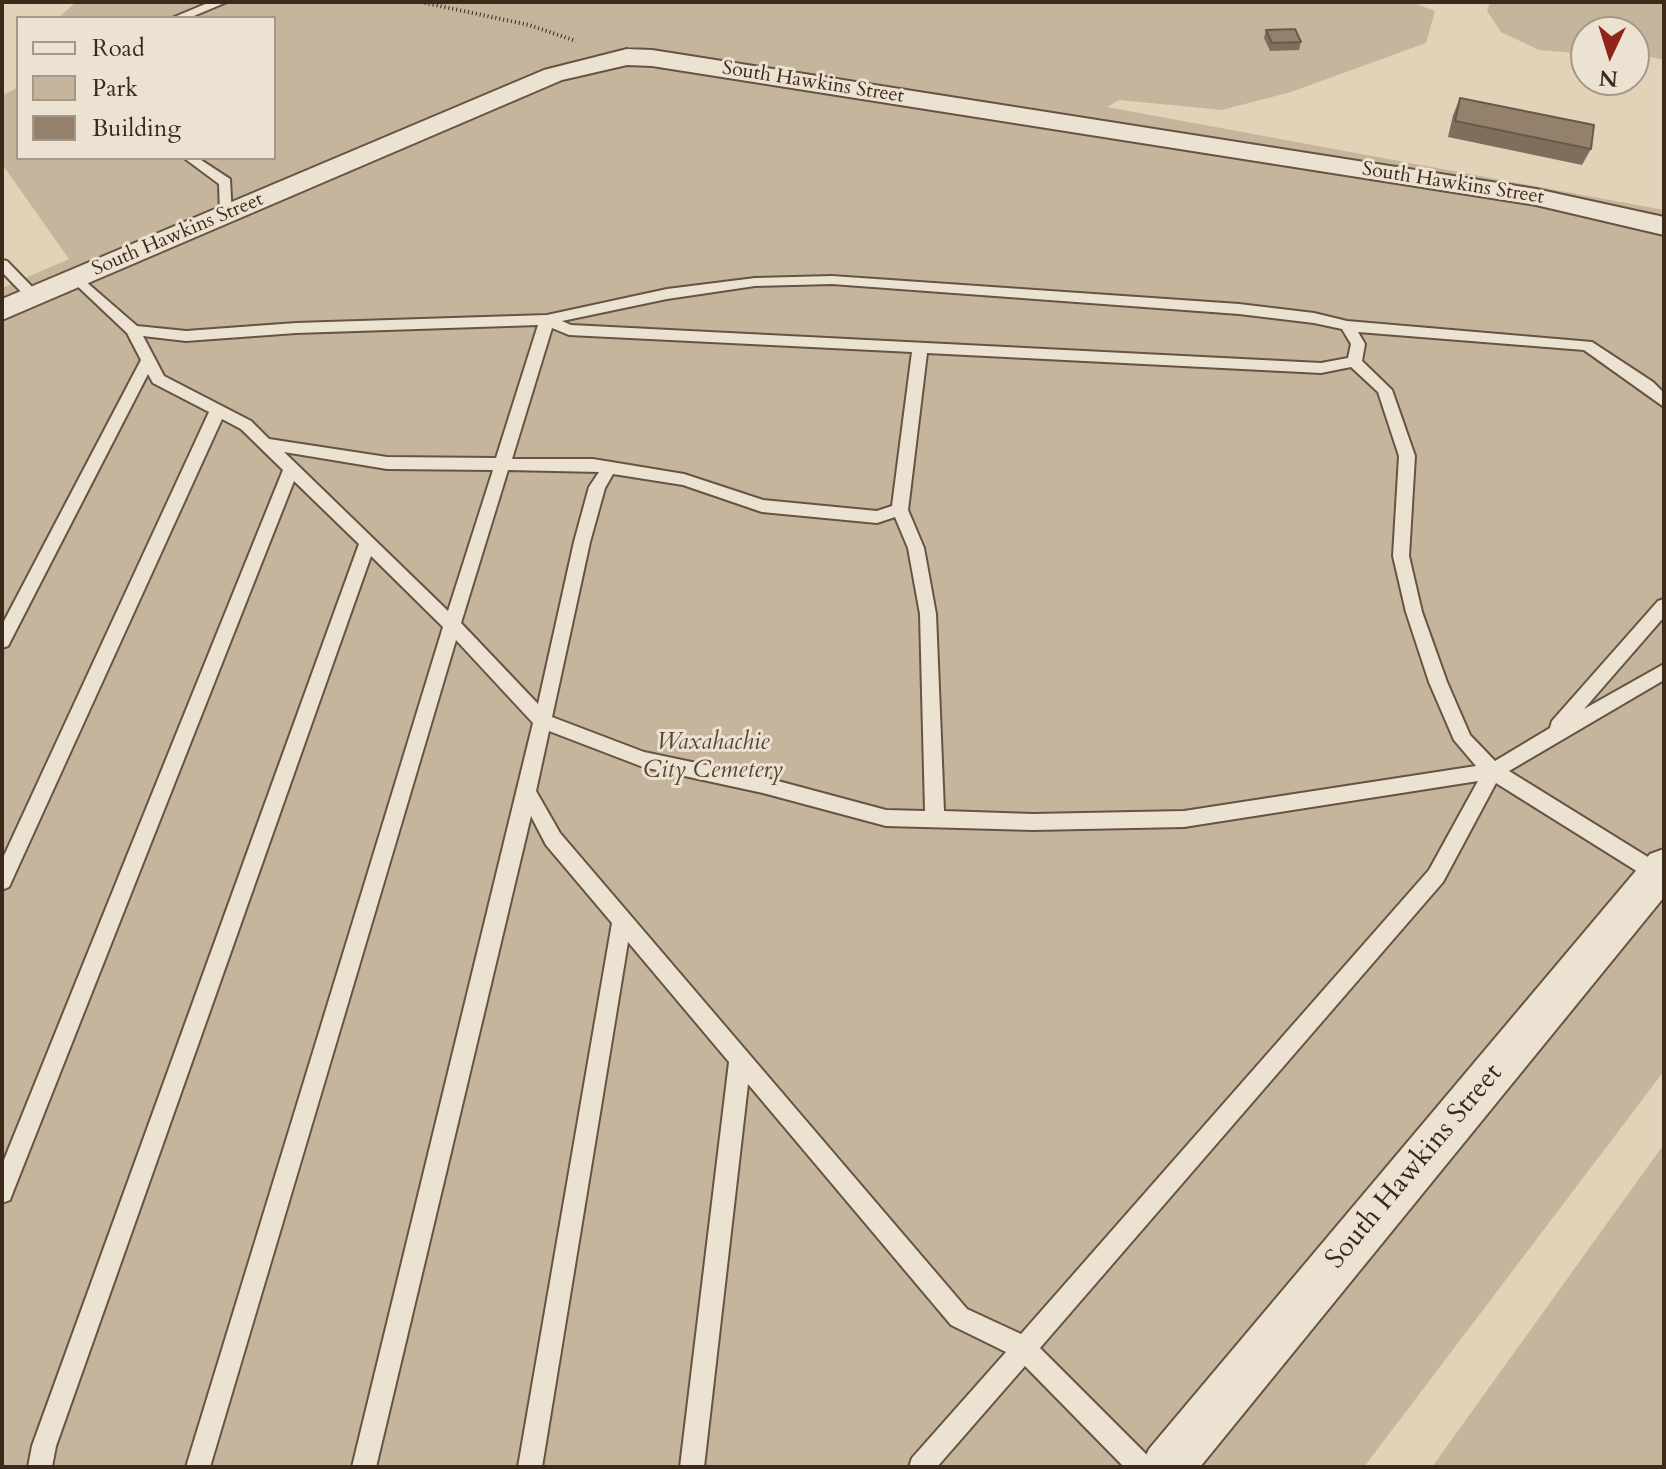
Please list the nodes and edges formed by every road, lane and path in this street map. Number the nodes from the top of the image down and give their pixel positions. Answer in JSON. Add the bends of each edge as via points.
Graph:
{"nodes":[{"id":1,"x":221,"y":2,"type":"edge"},
{"id":2,"x":421,"y":2,"type":"edge"},
{"id":3,"x":183,"y":16,"type":"edge"},
{"id":4,"x":627,"y":57,"type":"junction"},
{"id":5,"x":193,"y":160,"type":"edge"},
{"id":6,"x":227,"y":214,"type":"junction"},
{"id":7,"x":1664,"y":226,"type":"edge"},
{"id":8,"x":2,"y":264,"type":"edge"},
{"id":9,"x":77,"y":278,"type":"junction"},
{"id":10,"x":34,"y":297,"type":"junction"},
{"id":11,"x":2,"y":310,"type":"edge"},
{"id":12,"x":547,"y":320,"type":"junction"},
{"id":13,"x":1347,"y":326,"type":"junction"},
{"id":14,"x":133,"y":330,"type":"junction"},
{"id":15,"x":920,"y":348,"type":"junction"},
{"id":16,"x":148,"y":360,"type":"junction"},
{"id":17,"x":1354,"y":362,"type":"junction"},
{"id":18,"x":1664,"y":402,"type":"edge"},
{"id":19,"x":218,"y":410,"type":"junction"},
{"id":20,"x":264,"y":443,"type":"junction"},
{"id":21,"x":502,"y":463,"type":"junction"},
{"id":22,"x":609,"y":468,"type":"junction"},
{"id":23,"x":291,"y":469,"type":"junction"},
{"id":24,"x":900,"y":510,"type":"junction"},
{"id":25,"x":367,"y":544,"type":"junction"},
{"id":26,"x":1664,"y":606,"type":"edge"},
{"id":27,"x":452,"y":625,"type":"junction"},
{"id":28,"x":2,"y":641,"type":"edge"},
{"id":29,"x":1664,"y":671,"type":"edge"},
{"id":30,"x":543,"y":721,"type":"junction"},
{"id":31,"x":1545,"y":740,"type":"junction"},
{"id":32,"x":1493,"y":771,"type":"junction"},
{"id":33,"x":527,"y":792,"type":"junction"},
{"id":34,"x":935,"y":819,"type":"junction"},
{"id":35,"x":1661,"y":870,"type":"edge"},
{"id":36,"x":2,"y":881,"type":"edge"},
{"id":37,"x":622,"y":920,"type":"junction"},
{"id":38,"x":740,"y":1059,"type":"junction"},
{"id":39,"x":2,"y":1192,"type":"edge"},
{"id":40,"x":1024,"y":1348,"type":"junction"},
{"id":41,"x":40,"y":1467,"type":"edge"},
{"id":42,"x":198,"y":1467,"type":"edge"},
{"id":43,"x":364,"y":1467,"type":"edge"},
{"id":44,"x":530,"y":1467,"type":"edge"},
{"id":45,"x":692,"y":1467,"type":"edge"},
{"id":46,"x":921,"y":1467,"type":"edge"},
{"id":47,"x":1141,"y":1467,"type":"edge"},
{"id":48,"x":1167,"y":1467,"type":"edge"}],
"edges":[{"from":1,"to":3,"type":"lane"},
{"from":2,"to":4,"type":"path","via":[[529,25]]},
{"from":4,"to":6,"type":"street","name":"South Hawkins Street","via":[[553,75]]},
{"from":4,"to":7,"type":"street","name":"South Hawkins Street","via":[[1536,197]]},
{"from":5,"to":6,"type":"lane","via":[[225,182]]},
{"from":6,"to":9,"type":"street","name":"South Hawkins Street"},
{"from":8,"to":10,"type":"lane"},
{"from":9,"to":10,"type":"street","name":"South Hawkins Street"},
{"from":9,"to":14,"type":"lane"},
{"from":10,"to":11,"type":"street","name":"South Hawkins Street"},
{"from":12,"to":13,"type":"lane","via":[[667,294],[755,282],[832,280],[1239,309]]},
{"from":12,"to":14,"type":"lane","via":[[186,336]]},
{"from":12,"to":15,"type":"lane","via":[[569,330]]},
{"from":12,"to":21,"type":"lane"},
{"from":13,"to":17,"type":"lane","via":[[1358,344]]},
{"from":13,"to":18,"type":"lane","via":[[1587,345]]},
{"from":14,"to":16,"type":"lane"},
{"from":15,"to":17,"type":"lane","via":[[1321,368]]},
{"from":15,"to":24,"type":"lane"},
{"from":16,"to":19,"type":"lane","via":[[158,379]]},
{"from":16,"to":28,"type":"lane"},
{"from":17,"to":32,"type":"lane","via":[[1385,390],[1407,456],[1401,556],[1414,612],[1463,740]]},
{"from":19,"to":20,"type":"lane","via":[[246,425]]},
{"from":19,"to":36,"type":"lane"},
{"from":20,"to":21,"type":"lane","via":[[387,463]]},
{"from":20,"to":23,"type":"lane"},
{"from":21,"to":22,"type":"lane"},
{"from":21,"to":27,"type":"lane"},
{"from":22,"to":24,"type":"lane","via":[[684,480],[762,506],[877,517]]},
{"from":22,"to":30,"type":"lane","via":[[597,487],[582,542]]},
{"from":23,"to":25,"type":"lane"},
{"from":23,"to":39,"type":"lane"},
{"from":24,"to":34,"type":"lane","via":[[916,548],[928,614]]},
{"from":25,"to":27,"type":"lane"},
{"from":25,"to":41,"type":"lane"},
{"from":26,"to":31,"type":"lane"},
{"from":27,"to":30,"type":"lane"},
{"from":27,"to":42,"type":"lane"},
{"from":29,"to":31,"type":"lane"},
{"from":30,"to":33,"type":"lane"},
{"from":30,"to":34,"type":"lane","via":[[643,759],[886,818]]},
{"from":31,"to":32,"type":"lane"},
{"from":32,"to":34,"type":"lane","via":[[1184,819]]},
{"from":32,"to":35,"type":"lane"},
{"from":32,"to":40,"type":"lane","via":[[1436,876]]},
{"from":33,"to":37,"type":"lane","via":[[553,839]]},
{"from":33,"to":43,"type":"lane"},
{"from":35,"to":48,"type":"street","name":"South Hawkins Street"},
{"from":37,"to":38,"type":"lane"},
{"from":37,"to":44,"type":"lane"},
{"from":38,"to":40,"type":"lane","via":[[959,1317]]},
{"from":38,"to":45,"type":"lane"},
{"from":40,"to":46,"type":"lane"},
{"from":40,"to":47,"type":"lane"}]}
